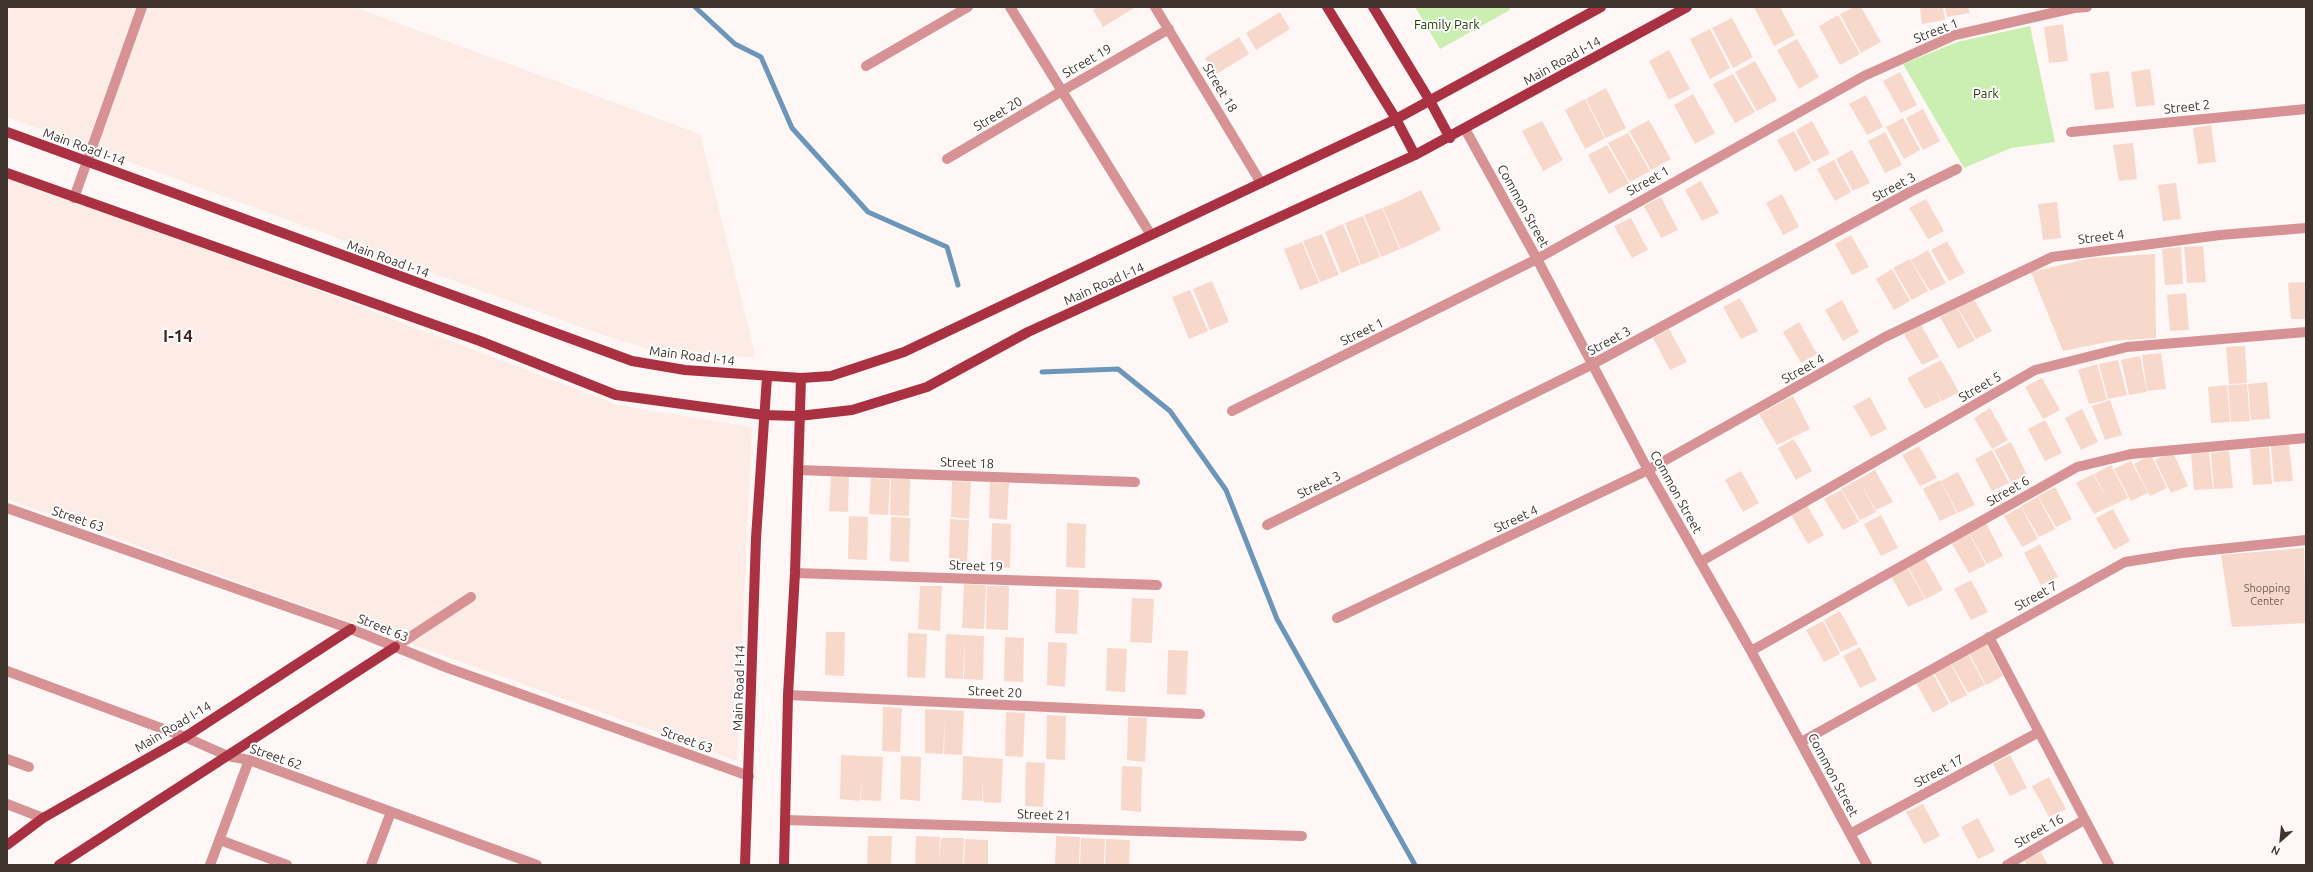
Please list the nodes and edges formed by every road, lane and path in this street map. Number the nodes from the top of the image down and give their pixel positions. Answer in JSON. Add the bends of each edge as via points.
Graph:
{"nodes":[{"id":1,"x":142,"y":7,"type":"edge"},
{"id":2,"x":968,"y":7,"type":"edge"},
{"id":3,"x":1010,"y":7,"type":"edge"},
{"id":4,"x":1155,"y":7,"type":"edge"},
{"id":5,"x":1327,"y":7,"type":"edge"},
{"id":6,"x":1373,"y":7,"type":"edge"},
{"id":7,"x":1601,"y":7,"type":"edge"},
{"id":8,"x":1687,"y":7,"type":"edge"},
{"id":9,"x":2087,"y":7,"type":"edge"},
{"id":10,"x":1169,"y":29,"type":"junction"},
{"id":11,"x":866,"y":66,"type":"dead end"},
{"id":12,"x":1062,"y":91,"type":"junction"},
{"id":13,"x":1430,"y":101,"type":"junction"},
{"id":14,"x":2306,"y":108,"type":"edge"},
{"id":15,"x":1396,"y":119,"type":"junction"},
{"id":16,"x":1465,"y":129,"type":"junction"},
{"id":17,"x":7,"y":132,"type":"edge"},
{"id":18,"x":2071,"y":132,"type":"dead end"},
{"id":19,"x":1450,"y":138,"type":"junction"},
{"id":20,"x":1415,"y":155,"type":"junction"},
{"id":21,"x":947,"y":159,"type":"dead end"},
{"id":22,"x":86,"y":161,"type":"junction"},
{"id":23,"x":1957,"y":169,"type":"dead end"},
{"id":24,"x":7,"y":173,"type":"edge"},
{"id":25,"x":1261,"y":183,"type":"junction"},
{"id":26,"x":74,"y":198,"type":"junction"},
{"id":27,"x":2306,"y":228,"type":"edge"},
{"id":28,"x":1151,"y":235,"type":"junction"},
{"id":29,"x":1537,"y":259,"type":"junction"},
{"id":30,"x":2306,"y":332,"type":"edge"},
{"id":31,"x":1591,"y":365,"type":"junction"},
{"id":32,"x":767,"y":377,"type":"junction"},
{"id":33,"x":801,"y":378,"type":"junction"},
{"id":34,"x":1232,"y":411,"type":"dead end"},
{"id":35,"x":764,"y":415,"type":"junction"},
{"id":36,"x":800,"y":416,"type":"junction"},
{"id":37,"x":2306,"y":438,"type":"edge"},
{"id":38,"x":798,"y":470,"type":"junction"},
{"id":39,"x":1648,"y":470,"type":"junction"},
{"id":40,"x":1135,"y":482,"type":"dead end"},
{"id":41,"x":7,"y":508,"type":"edge"},
{"id":42,"x":1267,"y":525,"type":"dead end"},
{"id":43,"x":2306,"y":540,"type":"edge"},
{"id":44,"x":1700,"y":562,"type":"junction"},
{"id":45,"x":795,"y":573,"type":"junction"},
{"id":46,"x":1157,"y":585,"type":"dead end"},
{"id":47,"x":471,"y":597,"type":"dead end"},
{"id":48,"x":1337,"y":618,"type":"dead end"},
{"id":49,"x":351,"y":629,"type":"junction"},
{"id":50,"x":1989,"y":637,"type":"junction"},
{"id":51,"x":395,"y":647,"type":"junction"},
{"id":52,"x":1751,"y":651,"type":"junction"},
{"id":53,"x":7,"y":671,"type":"edge"},
{"id":54,"x":788,"y":695,"type":"junction"},
{"id":55,"x":1200,"y":714,"type":"dead end"},
{"id":56,"x":2039,"y":732,"type":"junction"},
{"id":57,"x":185,"y":737,"type":"junction"},
{"id":58,"x":1801,"y":742,"type":"junction"},
{"id":59,"x":228,"y":756,"type":"junction"},
{"id":60,"x":7,"y":759,"type":"edge"},
{"id":61,"x":249,"y":760,"type":"junction"},
{"id":62,"x":29,"y":767,"type":"dead end"},
{"id":63,"x":749,"y":776,"type":"junction"},
{"id":64,"x":7,"y":804,"type":"edge"},
{"id":65,"x":391,"y":812,"type":"junction"},
{"id":66,"x":44,"y":818,"type":"junction"},
{"id":67,"x":785,"y":820,"type":"junction"},
{"id":68,"x":2084,"y":820,"type":"junction"},
{"id":69,"x":1850,"y":834,"type":"junction"},
{"id":70,"x":1302,"y":836,"type":"dead end"},
{"id":71,"x":220,"y":840,"type":"junction"},
{"id":72,"x":7,"y":845,"type":"edge"},
{"id":73,"x":534,"y":864,"type":"edge"},
{"id":74,"x":59,"y":865,"type":"edge"},
{"id":75,"x":210,"y":865,"type":"edge"},
{"id":76,"x":287,"y":865,"type":"edge"},
{"id":77,"x":371,"y":865,"type":"edge"},
{"id":78,"x":745,"y":865,"type":"edge"},
{"id":79,"x":784,"y":865,"type":"edge"},
{"id":80,"x":1867,"y":865,"type":"edge"},
{"id":81,"x":2007,"y":865,"type":"edge"},
{"id":82,"x":2109,"y":865,"type":"edge"}],
"edges":[{"from":1,"to":22,"type":"street"},
{"from":2,"to":11,"type":"street"},
{"from":3,"to":12,"type":"street","name":"Street 19"},
{"from":4,"to":10,"type":"street","name":"Street 18"},
{"from":5,"to":15,"type":"main road"},
{"from":6,"to":13,"type":"main road"},
{"from":7,"to":13,"type":"main road","name":"Main Road I-14"},
{"from":8,"to":16,"type":"main road","name":"Main Road I-14"},
{"from":9,"to":29,"type":"street","name":"Street 1","via":[[1955,35],[1871,73]]},
{"from":10,"to":12,"type":"street","name":"Street 19"},
{"from":10,"to":25,"type":"street","name":"Street 18"},
{"from":12,"to":21,"type":"street","name":"Street 20"},
{"from":12,"to":28,"type":"street"},
{"from":13,"to":15,"type":"main road","name":"Main Road I-14"},
{"from":13,"to":19,"type":"main road"},
{"from":14,"to":18,"type":"street","name":"Street 2"},
{"from":15,"to":20,"type":"main road"},
{"from":15,"to":25,"type":"main road","name":"Main Road I-14"},
{"from":16,"to":19,"type":"main road","name":"Main Road I-14"},
{"from":16,"to":29,"type":"street","name":"Common Street"},
{"from":17,"to":22,"type":"main road","name":"Main Road I-14"},
{"from":19,"to":20,"type":"main road","name":"Main Road I-14"},
{"from":20,"to":36,"type":"main road","name":"Main Road I-14","via":[[1028,332],[927,387],[852,410]]},
{"from":22,"to":26,"type":"street"},
{"from":22,"to":32,"type":"main road","name":"Main Road I-14","via":[[632,361],[686,370]]},
{"from":23,"to":31,"type":"street","name":"Street 3"},
{"from":24,"to":26,"type":"main road","name":"Main Road I-14"},
{"from":25,"to":28,"type":"main road","name":"Main Road I-14"},
{"from":26,"to":35,"type":"main road","name":"Main Road I-14","via":[[480,341],[616,395]]},
{"from":27,"to":39,"type":"street","name":"Street 4","via":[[2220,235],[2052,257],[1886,338]]},
{"from":28,"to":33,"type":"main road","name":"Main Road I-14","via":[[904,352],[831,376]]},
{"from":29,"to":31,"type":"street","name":"Common Street"},
{"from":29,"to":34,"type":"street","name":"Street 1"},
{"from":30,"to":44,"type":"street","name":"Street 5","via":[[2126,347],[2035,370]]},
{"from":31,"to":39,"type":"street","name":"Common Street"},
{"from":31,"to":42,"type":"street","name":"Street 3"},
{"from":32,"to":33,"type":"main road","name":"Main Road I-14"},
{"from":32,"to":35,"type":"main road","name":"Main Road I-14"},
{"from":33,"to":36,"type":"main road"},
{"from":35,"to":36,"type":"main road","name":"Main Road I-14"},
{"from":35,"to":63,"type":"main road","name":"Main Road I-14","via":[[756,538]]},
{"from":36,"to":38,"type":"main road"},
{"from":37,"to":52,"type":"street","name":"Street 6","via":[[2131,454],[2077,467]]},
{"from":38,"to":40,"type":"street","name":"Street 18"},
{"from":38,"to":45,"type":"main road"},
{"from":39,"to":44,"type":"street","name":"Common Street"},
{"from":39,"to":48,"type":"street","name":"Street 4"},
{"from":41,"to":49,"type":"street","name":"Street 63"},
{"from":43,"to":50,"type":"street","name":"Street 7","via":[[2182,553],[2125,562]]},
{"from":44,"to":52,"type":"street","name":"Common Street"},
{"from":45,"to":46,"type":"street","name":"Street 19"},
{"from":45,"to":54,"type":"main road"},
{"from":47,"to":51,"type":"street"},
{"from":49,"to":51,"type":"street","name":"Street 63"},
{"from":49,"to":57,"type":"main road","name":"Main Road I-14"},
{"from":50,"to":56,"type":"street"},
{"from":50,"to":58,"type":"street","name":"Street 7"},
{"from":51,"to":59,"type":"main road"},
{"from":51,"to":63,"type":"street","name":"Street 63"},
{"from":52,"to":58,"type":"street","name":"Common Street"},
{"from":53,"to":57,"type":"street","name":"Street 62"},
{"from":54,"to":55,"type":"street","name":"Street 20"},
{"from":54,"to":67,"type":"main road"},
{"from":56,"to":68,"type":"street"},
{"from":56,"to":69,"type":"street","name":"Street 17"},
{"from":57,"to":59,"type":"street","name":"Street 62"},
{"from":57,"to":66,"type":"main road","name":"Main Road I-14"},
{"from":58,"to":69,"type":"street","name":"Common Street"},
{"from":59,"to":61,"type":"street","name":"Street 62"},
{"from":59,"to":74,"type":"main road"},
{"from":60,"to":62,"type":"street"},
{"from":61,"to":65,"type":"street","name":"Street 62"},
{"from":61,"to":71,"type":"street"},
{"from":63,"to":78,"type":"main road","name":"Main Road I-14"},
{"from":64,"to":66,"type":"street"},
{"from":65,"to":73,"type":"street","name":"Street 62"},
{"from":65,"to":77,"type":"street"},
{"from":66,"to":72,"type":"main road","name":"Main Road I-14"},
{"from":67,"to":70,"type":"street","name":"Street 21"},
{"from":67,"to":79,"type":"main road"},
{"from":68,"to":81,"type":"street","name":"Street 16"},
{"from":68,"to":82,"type":"street"},
{"from":69,"to":80,"type":"street","name":"Common Street"},
{"from":71,"to":75,"type":"street"},
{"from":71,"to":76,"type":"street"}]}
